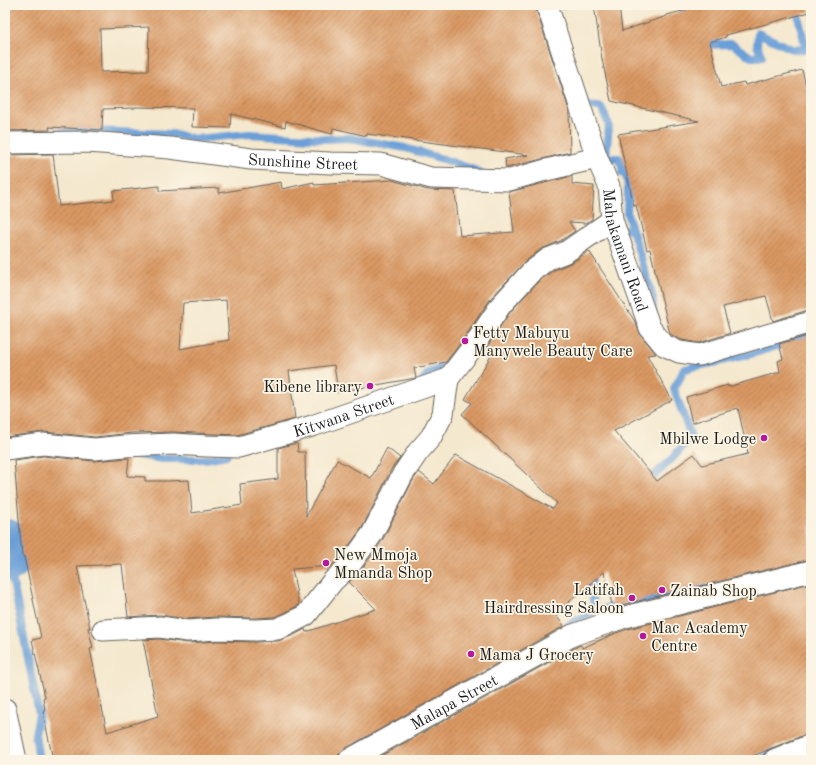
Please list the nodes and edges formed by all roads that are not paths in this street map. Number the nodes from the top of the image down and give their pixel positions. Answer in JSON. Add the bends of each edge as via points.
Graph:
{"nodes":[{"id":1,"x":547,"y":5,"type":"edge"},
{"id":2,"x":5,"y":144,"type":"edge"},
{"id":3,"x":597,"y":158,"type":"junction"},
{"id":4,"x":612,"y":220,"type":"junction"},
{"id":5,"x":811,"y":322,"type":"edge"},
{"id":6,"x":448,"y":379,"type":"junction"},
{"id":7,"x":5,"y":449,"type":"edge"},
{"id":8,"x":811,"y":571,"type":"edge"},
{"id":9,"x":103,"y":630,"type":"dead end"},
{"id":10,"x":5,"y":709,"type":"edge"},
{"id":11,"x":811,"y":745,"type":"edge"},
{"id":12,"x":16,"y":760,"type":"edge"},
{"id":13,"x":349,"y":760,"type":"edge"},
{"id":14,"x":774,"y":760,"type":"edge"}],
"edges":[{"from":1,"to":3,"type":"street","name":"Mahakamani Road"},
{"from":2,"to":3,"type":"street","name":"Sunshine Street","via":[[95,142],[170,148],[250,159],[381,164],[431,178],[510,180]]},
{"from":3,"to":4,"type":"street","name":"Mahakamani Road","via":[[609,186]]},
{"from":4,"to":5,"type":"street","name":"Mahakamani Road","via":[[650,328],[664,345],[679,352],[700,355]]},
{"from":4,"to":6,"type":"street","via":[[566,252],[548,259],[531,272],[500,305]]},
{"from":6,"to":7,"type":"street","name":"Kitwana Street","via":[[312,426],[239,447],[173,444],[95,449],[43,444]]},
{"from":6,"to":9,"type":"street","via":[[443,414],[431,437],[403,474],[372,534],[306,615],[277,629],[187,631],[160,627]]},
{"from":8,"to":13,"type":"street","name":"Malapa Street","via":[[625,617],[573,635]]},
{"from":10,"to":12,"type":"street"},
{"from":11,"to":14,"type":"street"}]}
